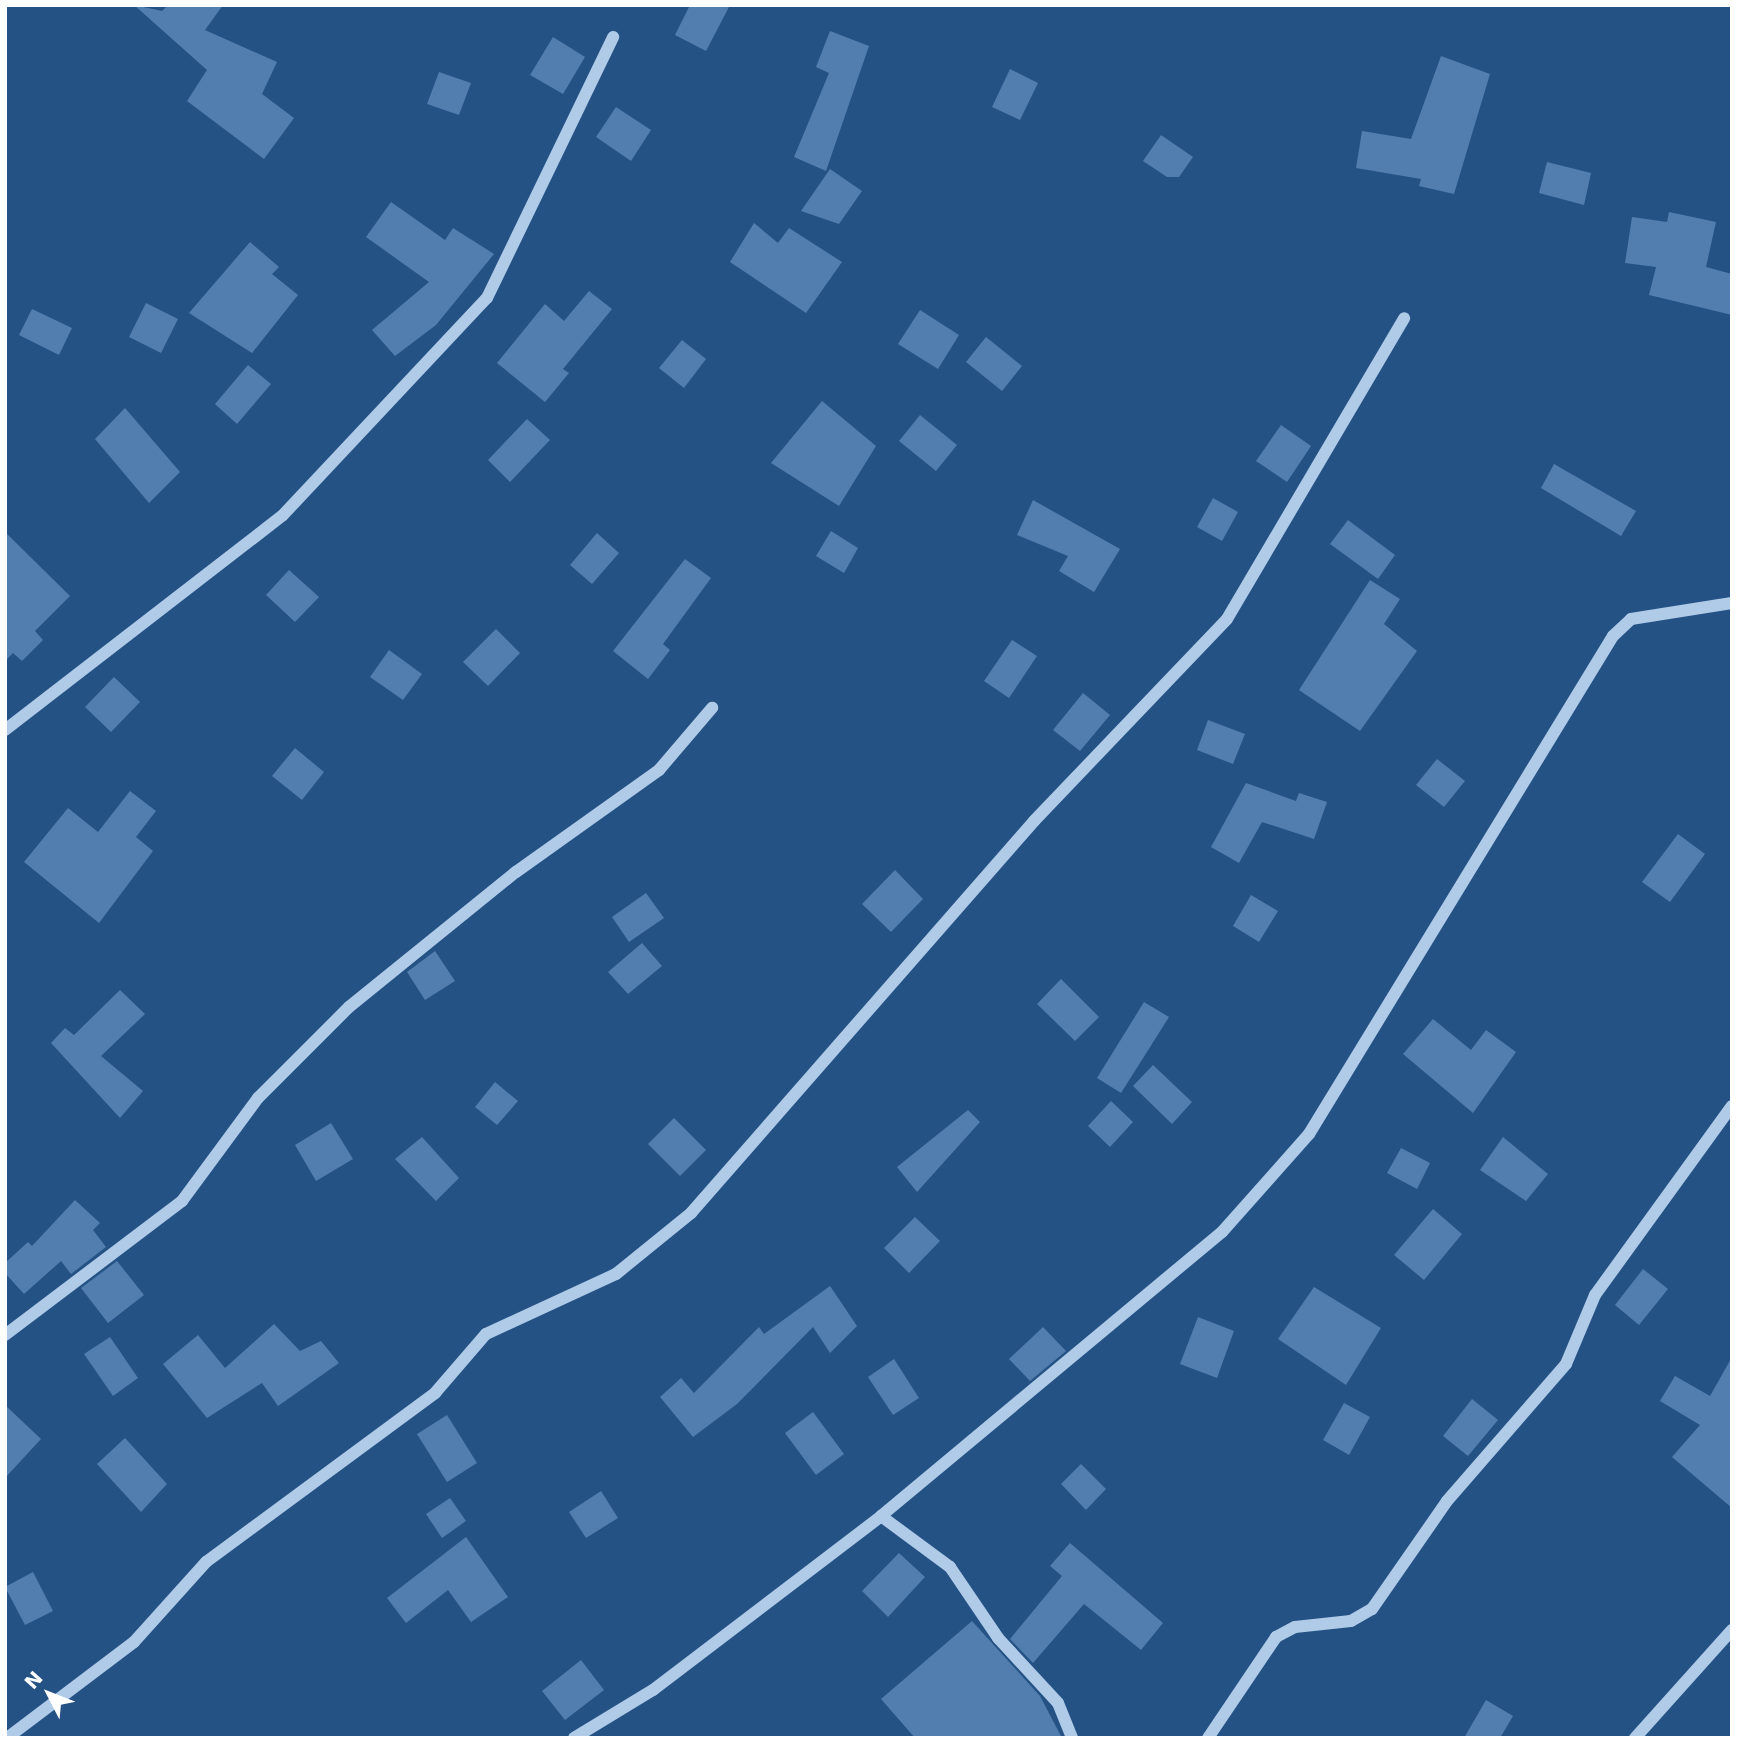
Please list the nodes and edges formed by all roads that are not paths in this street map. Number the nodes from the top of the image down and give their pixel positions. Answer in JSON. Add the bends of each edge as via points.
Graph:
{"nodes":[{"id":1,"x":613,"y":37,"type":"dead end"},
{"id":2,"x":1404,"y":318,"type":"dead end"},
{"id":3,"x":1732,"y":603,"type":"edge"},
{"id":4,"x":712,"y":708,"type":"dead end"},
{"id":5,"x":5,"y":730,"type":"edge"},
{"id":6,"x":1732,"y":1106,"type":"edge"},
{"id":7,"x":5,"y":1335,"type":"edge"},
{"id":8,"x":881,"y":1516,"type":"junction"},
{"id":9,"x":1732,"y":1630,"type":"edge"},
{"id":10,"x":8,"y":1738,"type":"edge"},
{"id":11,"x":574,"y":1738,"type":"edge"},
{"id":12,"x":1072,"y":1738,"type":"edge"},
{"id":13,"x":1208,"y":1738,"type":"edge"},
{"id":14,"x":1635,"y":1738,"type":"edge"}],
"edges":[{"from":1,"to":5,"type":"street","via":[[487,298],[283,516]]},
{"from":2,"to":10,"type":"street","via":[[1227,619],[1034,821],[691,1213],[616,1274],[486,1334],[435,1393],[206,1562],[134,1642]]},
{"from":3,"to":8,"type":"street","via":[[1631,619],[1613,636],[1309,1134],[1223,1232]]},
{"from":4,"to":7,"type":"street","via":[[659,770],[516,873],[349,1007],[258,1098],[182,1201]]},
{"from":6,"to":13,"type":"street","via":[[1595,1295],[1566,1364],[1447,1501],[1372,1609],[1351,1622],[1295,1627],[1276,1637]]},
{"from":8,"to":11,"type":"street","via":[[653,1690]]},
{"from":8,"to":12,"type":"street","via":[[950,1567],[998,1638],[1058,1703]]},
{"from":9,"to":14,"type":"street"}]}
